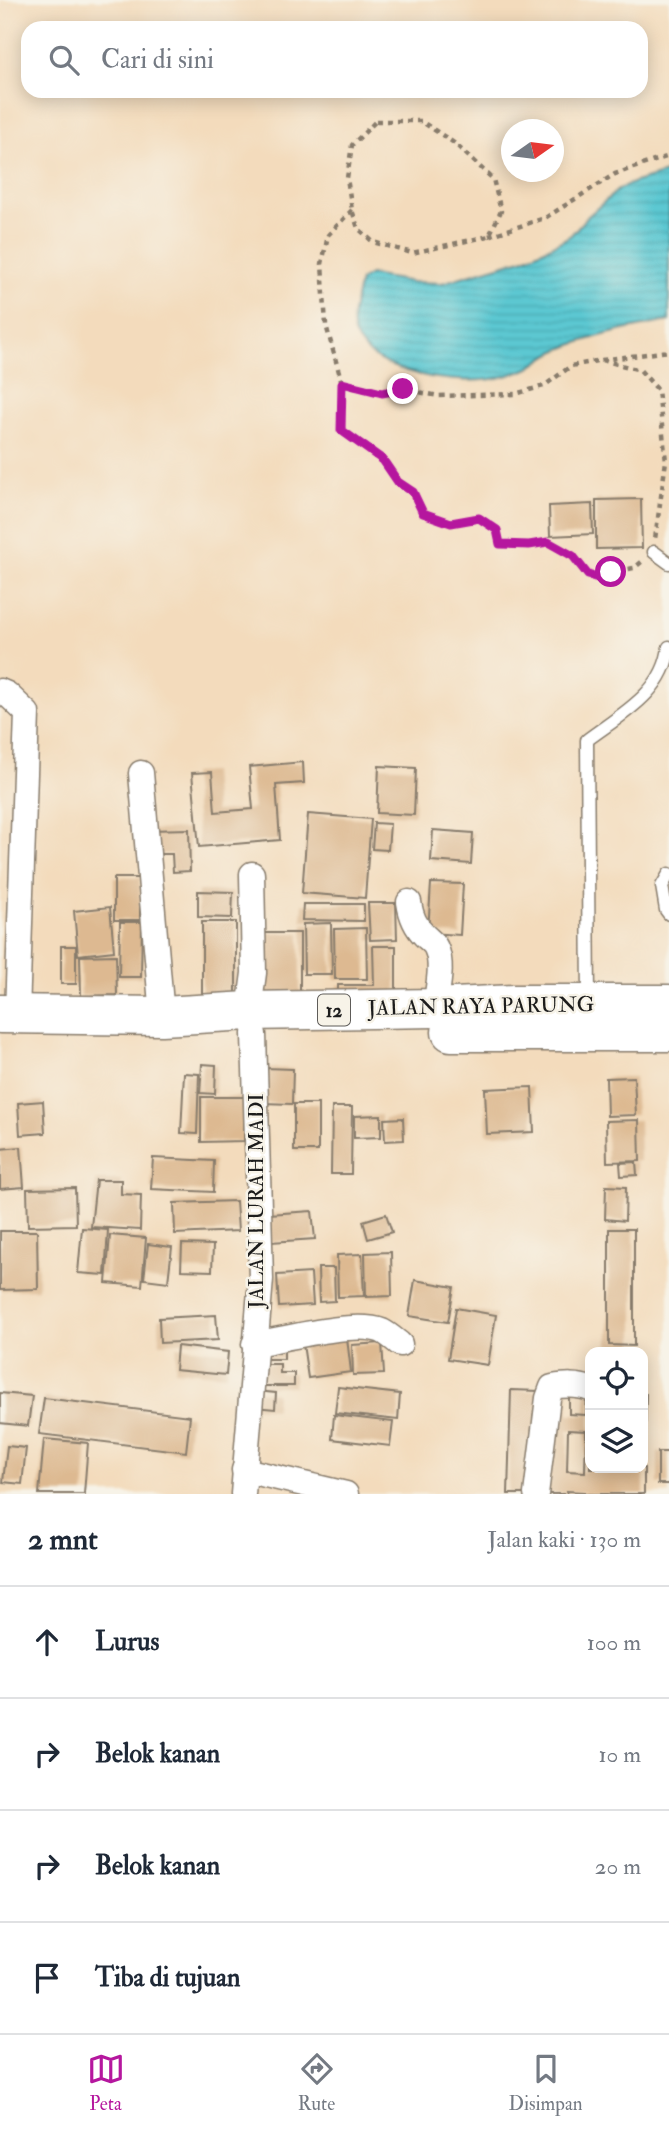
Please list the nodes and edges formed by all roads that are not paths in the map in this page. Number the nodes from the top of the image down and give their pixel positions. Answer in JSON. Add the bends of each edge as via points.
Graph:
{"nodes":[{"id":1,"x":653,"y":552,"type":"road end"},
{"id":2,"x":669,"y":563,"type":"edge"},
{"id":3,"x":669,"y":647,"type":"edge"},
{"id":4,"x":0,"y":691,"type":"edge"},
{"id":5,"x":141,"y":773,"type":"dead end"},
{"id":6,"x":252,"y":874,"type":"dead end"},
{"id":7,"x":669,"y":874,"type":"edge"},
{"id":8,"x":409,"y":902,"type":"dead end"},
{"id":9,"x":669,"y":914,"type":"edge"},
{"id":10,"x":589,"y":1003,"type":"junction"},
{"id":11,"x":669,"y":1004,"type":"edge"},
{"id":12,"x":435,"y":1008,"type":"junction"},
{"id":13,"x":162,"y":1016,"type":"junction"},
{"id":14,"x":513,"y":1018,"type":"junction"},
{"id":15,"x":6,"y":1023,"type":"edge"},
{"id":16,"x":251,"y":1023,"type":"junction"},
{"id":17,"x":669,"y":1032,"type":"edge"},
{"id":18,"x":254,"y":1344,"type":"junction"},
{"id":19,"x":400,"y":1344,"type":"dead end"},
{"id":20,"x":585,"y":1387,"type":"edge"},
{"id":21,"x":243,"y":1482,"type":"edge"},
{"id":22,"x":346,"y":1494,"type":"edge"},
{"id":23,"x":536,"y":1494,"type":"edge"}],
"edges":[{"from":1,"to":2,"type":"lane"},
{"from":3,"to":10,"type":"lane","via":[[664,667],[649,692],[587,740]]},
{"from":4,"to":15,"type":"street","via":[[27,713]]},
{"from":5,"to":13,"type":"street"},
{"from":6,"to":16,"type":"street","name":"JALAN LURAH MADI"},
{"from":7,"to":9,"type":"lane","via":[[662,886]]},
{"from":8,"to":12,"type":"street","via":[[411,917],[438,952]]},
{"from":10,"to":11,"type":"highway","name":"JALAN RAYA PARUNG","number":"12"},
{"from":10,"to":14,"type":"highway","name":"JALAN RAYA PARUNG","number":"12"},
{"from":12,"to":14,"type":"highway","name":"JALAN RAYA PARUNG","number":"12"},
{"from":12,"to":16,"type":"highway","name":"JALAN RAYA PARUNG","number":"12"},
{"from":13,"to":15,"type":"highway","name":"JALAN RAYA PARUNG","number":"12"},
{"from":13,"to":16,"type":"highway","name":"JALAN RAYA PARUNG","number":"12"},
{"from":14,"to":16,"type":"highway","name":"JALAN RAYA PARUNG","number":"12"},
{"from":14,"to":17,"type":"highway","name":"JALAN RAYA PARUNG","number":"12"},
{"from":15,"to":16,"type":"highway","name":"JALAN RAYA PARUNG","number":"12"},
{"from":16,"to":18,"type":"street","name":"JALAN LURAH MADI","via":[[261,1279]]},
{"from":18,"to":19,"type":"street","via":[[360,1328],[382,1331]]},
{"from":18,"to":21,"type":"street","name":"JALAN LURAH MADI"},
{"from":20,"to":23,"type":"street","via":[[552,1387]]},
{"from":21,"to":22,"type":"street"}]}
